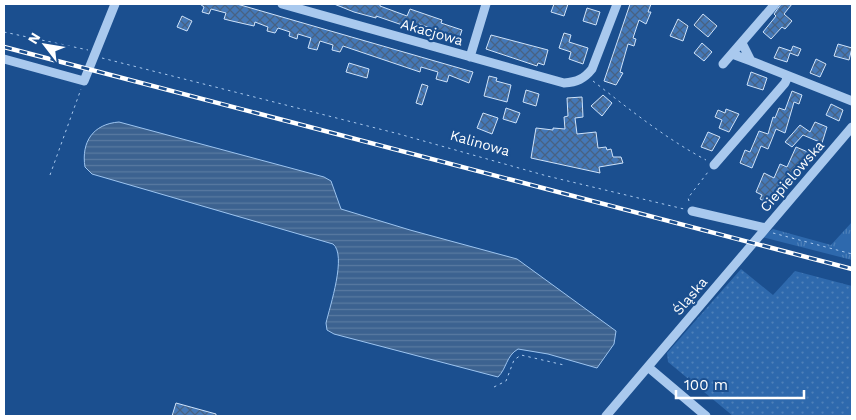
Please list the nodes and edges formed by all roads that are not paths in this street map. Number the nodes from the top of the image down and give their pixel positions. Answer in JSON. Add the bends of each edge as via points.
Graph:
{"nodes":[{"id":1,"x":115,"y":4,"type":"edge"},
{"id":2,"x":282,"y":4,"type":"edge"},
{"id":3,"x":486,"y":4,"type":"edge"},
{"id":4,"x":617,"y":4,"type":"edge"},
{"id":5,"x":775,"y":4,"type":"edge"},
{"id":6,"x":742,"y":43,"type":"junction"},
{"id":7,"x":732,"y":54,"type":"junction"},
{"id":8,"x":470,"y":57,"type":"junction"},
{"id":9,"x":4,"y":59,"type":"edge"},
{"id":10,"x":751,"y":61,"type":"junction"},
{"id":11,"x":723,"y":64,"type":"dead end"},
{"id":12,"x":788,"y":76,"type":"junction"},
{"id":13,"x":852,"y":101,"type":"edge"},
{"id":14,"x":852,"y":127,"type":"edge"},
{"id":15,"x":714,"y":165,"type":"road end"},
{"id":16,"x":692,"y":211,"type":"road end"},
{"id":17,"x":766,"y":228,"type":"junction"},
{"id":18,"x":753,"y":243,"type":"joint"},
{"id":19,"x":648,"y":367,"type":"junction"},
{"id":20,"x":606,"y":416,"type":"edge"},
{"id":21,"x":706,"y":416,"type":"edge"}],
"edges":[{"from":1,"to":9,"type":"street","via":[[84,81]]},
{"from":2,"to":8,"type":"street","name":"Akacjowa"},
{"from":3,"to":8,"type":"street"},
{"from":4,"to":8,"type":"street","name":"Akacjowa","via":[[592,69],[575,82],[550,80]]},
{"from":5,"to":6,"type":"street"},
{"from":6,"to":7,"type":"street"},
{"from":6,"to":10,"type":"street"},
{"from":7,"to":10,"type":"street"},
{"from":7,"to":11,"type":"street"},
{"from":10,"to":12,"type":"street"},
{"from":12,"to":13,"type":"street"},
{"from":12,"to":15,"type":"street"},
{"from":14,"to":17,"type":"street","name":"Ciepielowska"},
{"from":16,"to":17,"type":"street"},
{"from":17,"to":18,"type":"street","name":"Ciepielowska"},
{"from":18,"to":19,"type":"street","name":"Śląska"},
{"from":19,"to":20,"type":"street","name":"Śląska"},
{"from":19,"to":21,"type":"street"}]}
